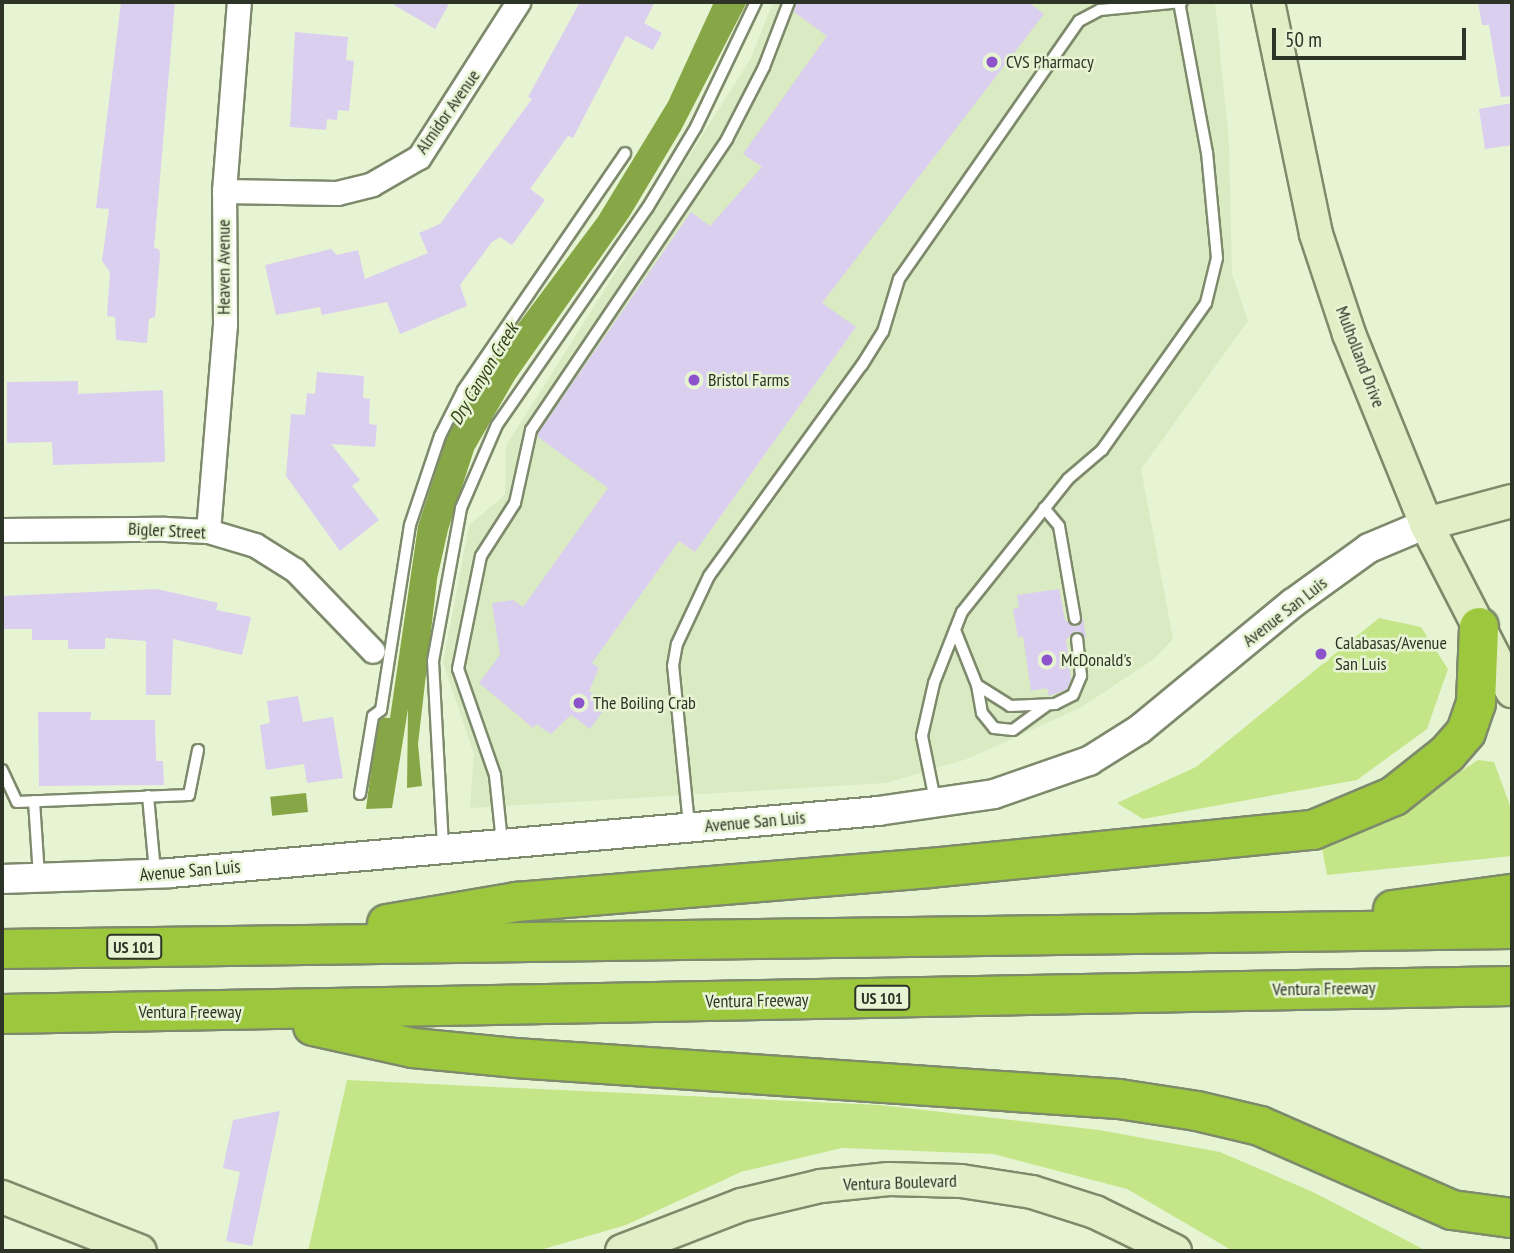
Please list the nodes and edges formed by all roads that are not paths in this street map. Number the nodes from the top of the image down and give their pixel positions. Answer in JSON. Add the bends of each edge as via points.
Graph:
{"nodes":[{"id":1,"x":239,"y":2,"type":"edge"},
{"id":2,"x":518,"y":2,"type":"edge"},
{"id":3,"x":756,"y":2,"type":"edge"},
{"id":4,"x":789,"y":2,"type":"edge"},
{"id":5,"x":1180,"y":2,"type":"edge"},
{"id":6,"x":1268,"y":2,"type":"edge"},
{"id":7,"x":625,"y":153,"type":"dead end"},
{"id":8,"x":224,"y":191,"type":"junction"},
{"id":9,"x":1512,"y":501,"type":"edge"},
{"id":10,"x":1044,"y":508,"type":"junction"},
{"id":11,"x":1426,"y":524,"type":"junction"},
{"id":12,"x":2,"y":530,"type":"edge"},
{"id":13,"x":208,"y":531,"type":"junction"},
{"id":14,"x":1075,"y":619,"type":"dead end"},
{"id":15,"x":1479,"y":627,"type":"junction"},
{"id":16,"x":955,"y":630,"type":"junction"},
{"id":17,"x":1077,"y":639,"type":"dead end"},
{"id":18,"x":373,"y":651,"type":"dead end"},
{"id":19,"x":977,"y":685,"type":"junction"},
{"id":20,"x":1512,"y":691,"type":"edge"},
{"id":21,"x":1047,"y":705,"type":"junction"},
{"id":22,"x":198,"y":750,"type":"dead end"},
{"id":23,"x":2,"y":770,"type":"edge"},
{"id":24,"x":360,"y":794,"type":"dead end"},
{"id":25,"x":148,"y":796,"type":"junction"},
{"id":26,"x":34,"y":802,"type":"junction"},
{"id":27,"x":936,"y":805,"type":"junction"},
{"id":28,"x":690,"y":828,"type":"junction"},
{"id":29,"x":502,"y":844,"type":"junction"},
{"id":30,"x":443,"y":849,"type":"junction"},
{"id":31,"x":155,"y":874,"type":"junction"},
{"id":32,"x":39,"y":878,"type":"junction"},
{"id":33,"x":2,"y":879,"type":"edge"},
{"id":34,"x":1512,"y":894,"type":"edge"},
{"id":35,"x":1512,"y":929,"type":"edge"},
{"id":36,"x":1211,"y":935,"type":"junction"},
{"id":37,"x":266,"y":944,"type":"junction"},
{"id":38,"x":2,"y":949,"type":"edge"},
{"id":39,"x":1512,"y":986,"type":"edge"},
{"id":40,"x":253,"y":1012,"type":"junction"},
{"id":41,"x":2,"y":1014,"type":"edge"},
{"id":42,"x":2,"y":1197,"type":"edge"},
{"id":43,"x":1512,"y":1219,"type":"edge"},
{"id":44,"x":140,"y":1251,"type":"edge"},
{"id":45,"x":622,"y":1251,"type":"edge"},
{"id":46,"x":1175,"y":1251,"type":"edge"}],
"edges":[{"from":1,"to":8,"type":"street","name":"Heaven Avenue"},
{"from":2,"to":8,"type":"street","name":"Almidor Avenue","via":[[419,158],[372,184],[337,193]]},
{"from":3,"to":30,"type":"lane","via":[[696,127],[648,207],[497,425],[461,508],[433,661]]},
{"from":4,"to":29,"type":"lane","via":[[764,67],[727,139],[531,429],[520,490],[481,556],[458,668],[495,775]]},
{"from":5,"to":10,"type":"lane","via":[[1207,153],[1217,258],[1206,303],[1102,450],[1068,478]]},
{"from":5,"to":28,"type":"lane","via":[[1100,10],[1079,21],[899,279],[883,332],[862,365],[709,576],[677,644],[673,666]]},
{"from":6,"to":11,"type":"main road","name":"Mulholland Drive","via":[[1316,234],[1349,334]]},
{"from":7,"to":24,"type":"lane","via":[[463,390],[439,436],[410,526],[381,710],[373,716]]},
{"from":8,"to":13,"type":"street","name":"Heaven Avenue","via":[[225,325]]},
{"from":9,"to":11,"type":"main road"},
{"from":10,"to":14,"type":"lane","via":[[1059,526]]},
{"from":10,"to":16,"type":"lane","via":[[962,612]]},
{"from":11,"to":15,"type":"main road","name":"Mulholland Drive"},
{"from":11,"to":27,"type":"street","name":"Avenue San Luis","via":[[1369,548],[1293,603],[1140,729],[1089,761],[1044,780]]},
{"from":12,"to":13,"type":"street","name":"Bigler Street"},
{"from":13,"to":18,"type":"street","name":"Bigler Street","via":[[255,545],[295,570]]},
{"from":15,"to":20,"type":"main road","name":"Mulholland Drive"},
{"from":15,"to":37,"type":"highway","via":[[1476,703],[1466,732],[1447,754],[1394,796],[1363,813],[1313,830],[1132,850],[517,902]]},
{"from":16,"to":19,"type":"lane"},
{"from":16,"to":27,"type":"lane","via":[[934,682],[922,736]]},
{"from":17,"to":21,"type":"lane","via":[[1081,676],[1073,695]]},
{"from":19,"to":21,"type":"lane","via":[[1010,706]]},
{"from":19,"to":21,"type":"lane","via":[[982,713],[994,728],[1013,730]]},
{"from":22,"to":25,"type":"lane","via":[[189,794]]},
{"from":23,"to":26,"type":"lane","via":[[17,802]]},
{"from":25,"to":26,"type":"lane"},
{"from":25,"to":31,"type":"lane"},
{"from":26,"to":32,"type":"lane"},
{"from":27,"to":28,"type":"street","name":"Avenue San Luis"},
{"from":28,"to":29,"type":"street","name":"Avenue San Luis"},
{"from":29,"to":30,"type":"street","name":"Avenue San Luis"},
{"from":30,"to":31,"type":"street","name":"Avenue San Luis"},
{"from":31,"to":32,"type":"street","name":"Avenue San Luis"},
{"from":32,"to":33,"type":"street","name":"Avenue San Luis"},
{"from":34,"to":36,"type":"highway"},
{"from":35,"to":36,"type":"highway","number":"US 101"},
{"from":36,"to":37,"type":"highway","number":"US 101"},
{"from":37,"to":38,"type":"highway","number":"US 101"},
{"from":39,"to":40,"type":"highway","name":"Ventura Freeway","number":"US 101"},
{"from":40,"to":41,"type":"highway","name":"Ventura Freeway","number":"US 101"},
{"from":40,"to":43,"type":"highway","via":[[425,1049],[1119,1099],[1197,1111],[1260,1126],[1452,1210]]},
{"from":42,"to":44,"type":"main road"},
{"from":45,"to":46,"type":"main road","name":"Ventura Boulevard","via":[[741,1205],[821,1186],[889,1180],[961,1181],[1032,1192],[1095,1212]]}]}
